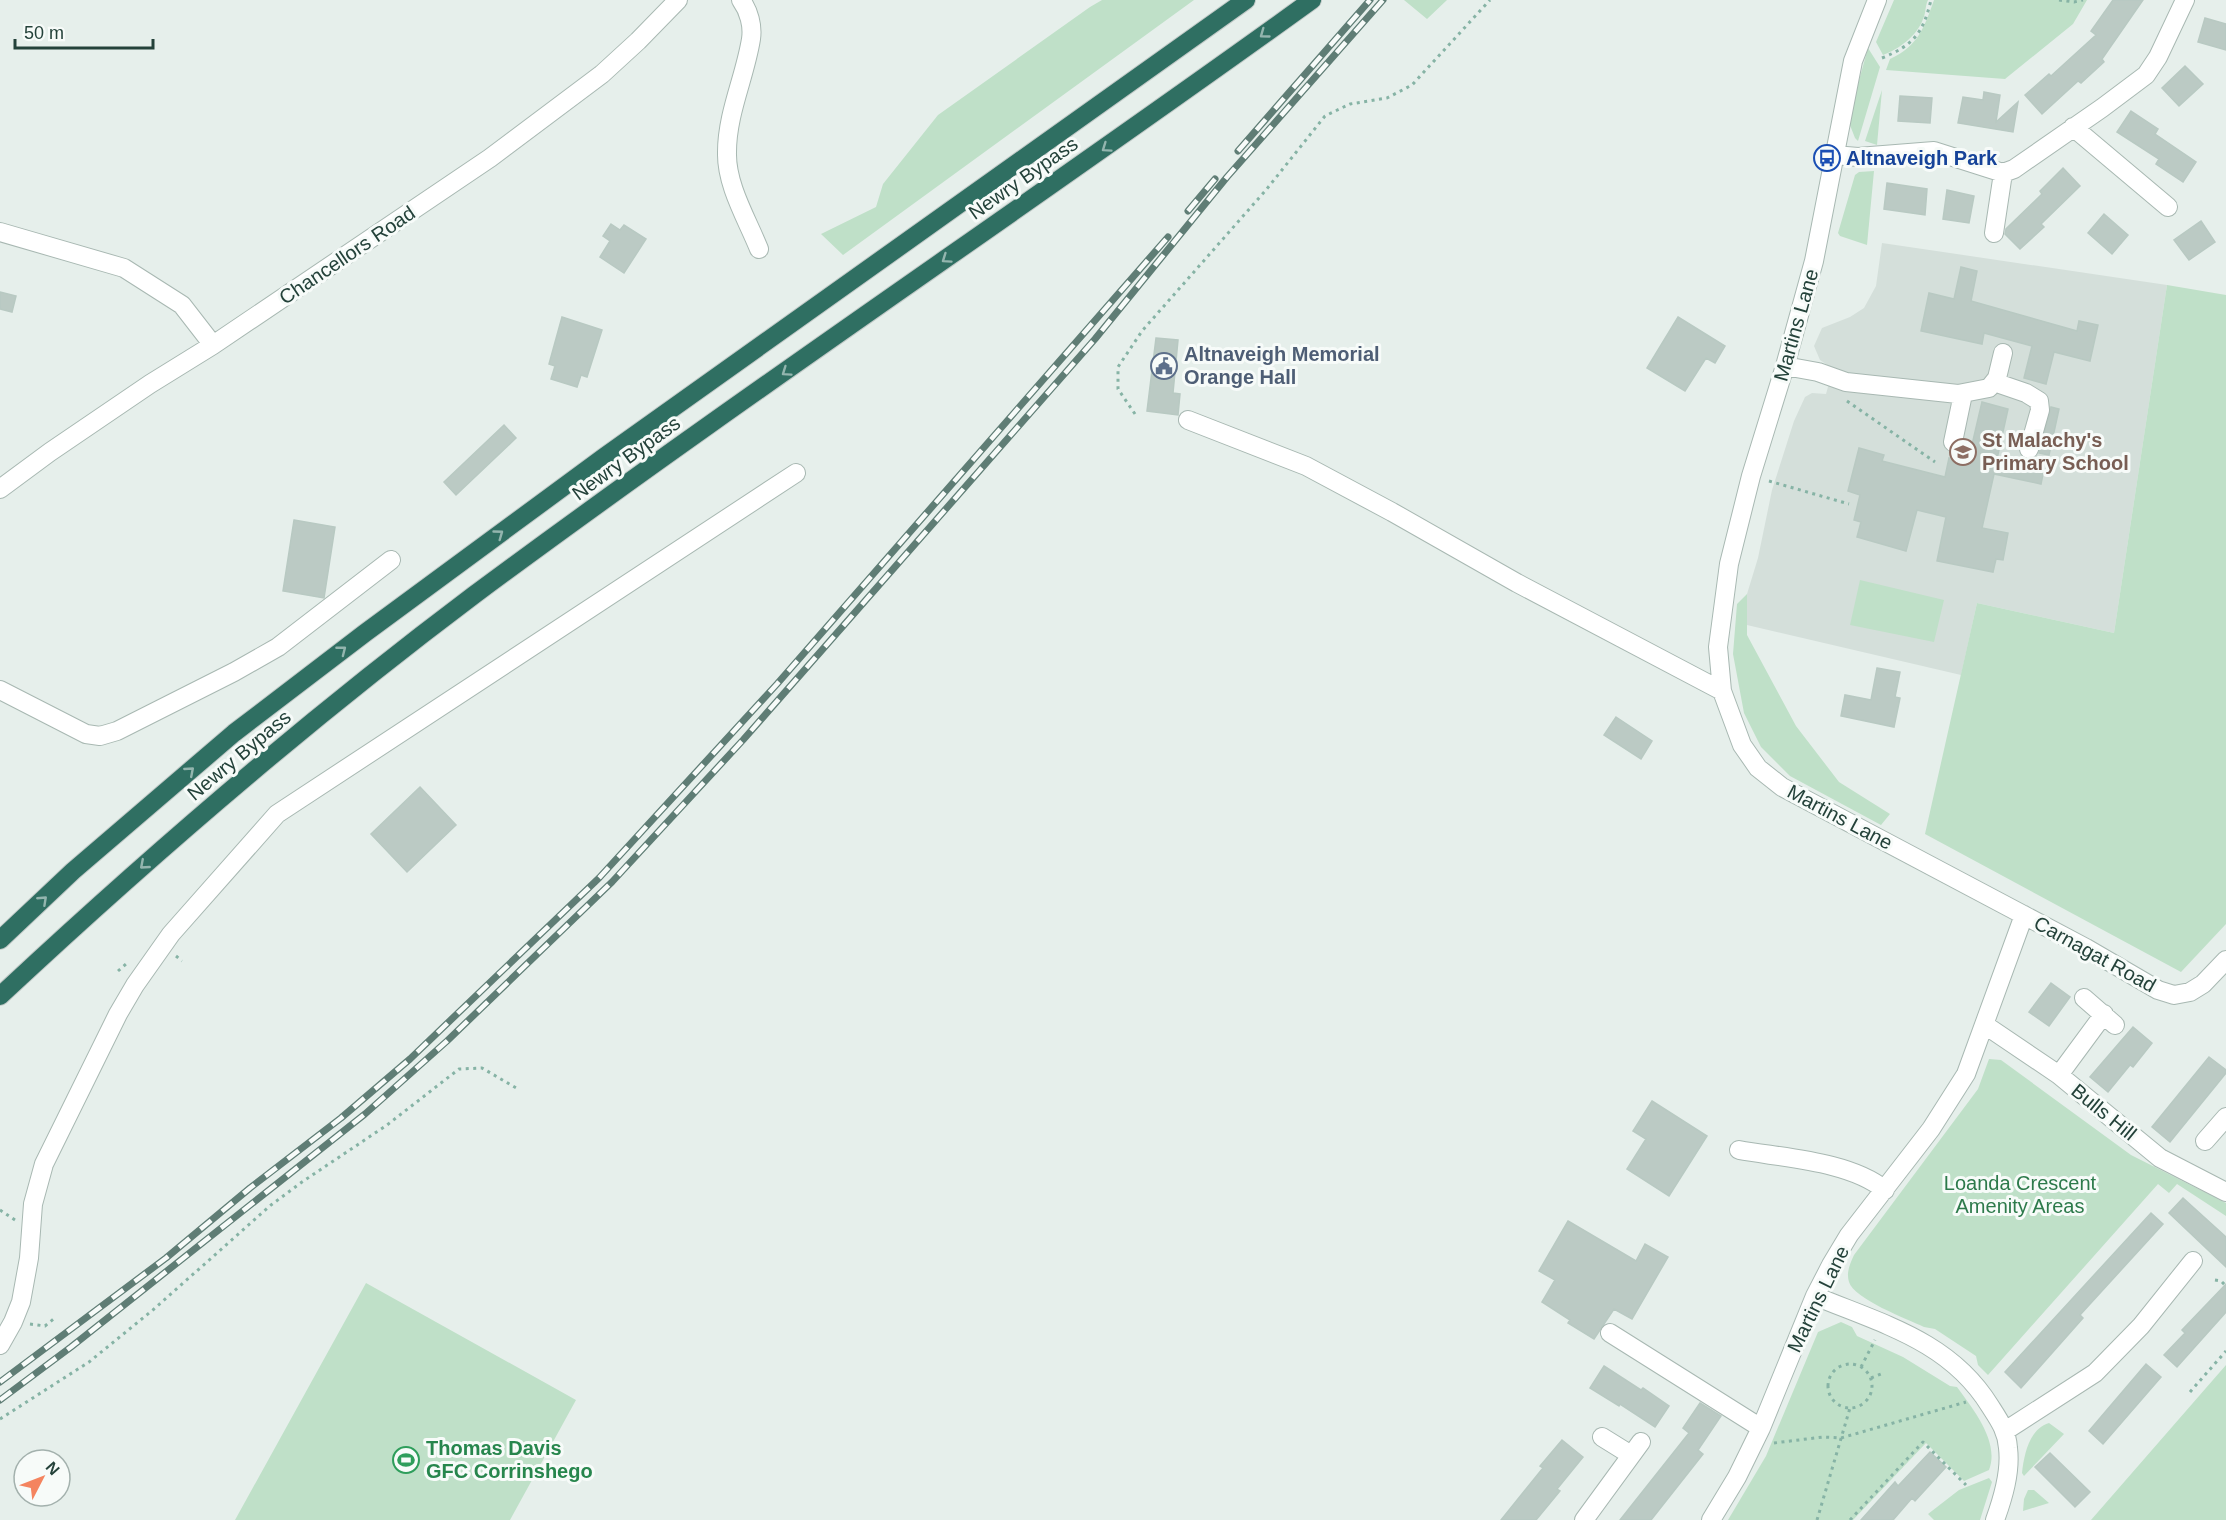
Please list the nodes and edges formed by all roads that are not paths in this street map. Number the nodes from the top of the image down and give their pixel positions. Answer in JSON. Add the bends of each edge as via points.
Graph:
{"nodes":[{"id":1,"x":678,"y":0,"type":"edge"},
{"id":2,"x":741,"y":0,"type":"edge"},
{"id":3,"x":1246,"y":0,"type":"edge"},
{"id":4,"x":1312,"y":0,"type":"edge"},
{"id":5,"x":1877,"y":0,"type":"edge"},
{"id":6,"x":2185,"y":0,"type":"edge"},
{"id":7,"x":2073,"y":127,"type":"junction"},
{"id":8,"x":1834,"y":154,"type":"junction"},
{"id":9,"x":2003,"y":173,"type":"junction"},
{"id":10,"x":2168,"y":207,"type":"dead end"},
{"id":11,"x":0,"y":232,"type":"edge"},
{"id":12,"x":1994,"y":233,"type":"dead end"},
{"id":13,"x":759,"y":249,"type":"dead end"},
{"id":14,"x":213,"y":345,"type":"junction"},
{"id":15,"x":2002,"y":353,"type":"dead end"},
{"id":16,"x":1785,"y":366,"type":"junction"},
{"id":17,"x":1994,"y":382,"type":"junction"},
{"id":18,"x":1963,"y":394,"type":"junction"},
{"id":19,"x":1188,"y":420,"type":"dead end"},
{"id":20,"x":1953,"y":442,"type":"dead end"},
{"id":21,"x":2029,"y":449,"type":"dead end"},
{"id":22,"x":796,"y":473,"type":"dead end"},
{"id":23,"x":0,"y":489,"type":"edge"},
{"id":24,"x":391,"y":560,"type":"dead end"},
{"id":25,"x":0,"y":690,"type":"edge"},
{"id":26,"x":1722,"y":691,"type":"junction"},
{"id":27,"x":2024,"y":915,"type":"junction"},
{"id":28,"x":0,"y":939,"type":"edge"},
{"id":29,"x":2226,"y":960,"type":"edge"},
{"id":30,"x":0,"y":996,"type":"edge"},
{"id":31,"x":2084,"y":998,"type":"dead end"},
{"id":32,"x":1985,"y":1025,"type":"junction"},
{"id":33,"x":2059,"y":1075,"type":"junction"},
{"id":34,"x":2223,"y":1125,"type":"edge"},
{"id":35,"x":2205,"y":1141,"type":"dead end"},
{"id":36,"x":1739,"y":1150,"type":"dead end"},
{"id":37,"x":1885,"y":1190,"type":"junction"},
{"id":38,"x":2226,"y":1192,"type":"edge"},
{"id":39,"x":2193,"y":1261,"type":"dead end"},
{"id":40,"x":1815,"y":1296,"type":"junction"},
{"id":41,"x":1610,"y":1333,"type":"dead end"},
{"id":42,"x":0,"y":1345,"type":"edge"},
{"id":43,"x":1761,"y":1428,"type":"junction"},
{"id":44,"x":2006,"y":1431,"type":"junction"},
{"id":45,"x":1602,"y":1437,"type":"dead end"},
{"id":46,"x":1584,"y":1520,"type":"edge"},
{"id":47,"x":1711,"y":1520,"type":"edge"},
{"id":48,"x":1995,"y":1520,"type":"edge"}],
"edges":[{"from":1,"to":14,"type":"street","name":"Chancellors Road","via":[[602,74],[550,115]]},
{"from":2,"to":13,"type":"street","via":[[751,22],[752,38],[729,124],[726,154],[730,178]]},
{"from":28,"to":3,"type":"highway","name":"Newry Bypass","one_way":true,"via":[[234,733],[365,633]]},
{"from":4,"to":30,"type":"highway","name":"Newry Bypass","one_way":true,"via":[[474,596],[352,690],[188,826]]},
{"from":5,"to":8,"type":"street","name":"Martins Lane","via":[[1853,61]]},
{"from":6,"to":7,"type":"street","via":[[2146,75]]},
{"from":7,"to":9,"type":"street"},
{"from":7,"to":10,"type":"street"},
{"from":8,"to":9,"type":"street","via":[[1858,157],[1934,151]]},
{"from":8,"to":16,"type":"street","name":"Martins Lane","via":[[1814,261]]},
{"from":9,"to":12,"type":"street"},
{"from":11,"to":14,"type":"street","via":[[124,268],[182,304]]},
{"from":14,"to":23,"type":"street","name":"Chancellors Road","via":[[141,390]]},
{"from":15,"to":17,"type":"street"},
{"from":16,"to":18,"type":"street","via":[[1846,382]]},
{"from":16,"to":26,"type":"street","name":"Martins Lane","via":[[1729,564],[1718,647]]},
{"from":17,"to":18,"type":"street","via":[[1989,388]]},
{"from":17,"to":21,"type":"street","via":[[2039,401]]},
{"from":18,"to":20,"type":"street"},
{"from":19,"to":26,"type":"street","via":[[1306,466],[1517,584]]},
{"from":22,"to":42,"type":"street","via":[[271,820],[171,934],[118,1014],[37,1182],[26,1280],[21,1302]]},
{"from":24,"to":25,"type":"street","via":[[278,647],[109,734],[86,734]]},
{"from":26,"to":27,"type":"street","name":"Martins Lane","via":[[1742,744],[1758,768],[1782,787]]},
{"from":27,"to":29,"type":"street","name":"Carnagat Road","via":[[2158,990],[2174,995],[2203,984]]},
{"from":27,"to":32,"type":"street","name":"Martins Lane"},
{"from":31,"to":33,"type":"street","via":[[2110,1019]]},
{"from":32,"to":33,"type":"street","name":"Bulls Hill"},
{"from":32,"to":37,"type":"street","name":"Martins Lane","via":[[1966,1074]]},
{"from":33,"to":38,"type":"street","name":"Bulls Hill","via":[[2160,1158]]},
{"from":34,"to":35,"type":"street"},
{"from":36,"to":37,"type":"street","via":[[1856,1173]]},
{"from":37,"to":40,"type":"street","name":"Martins Lane","via":[[1850,1235]]},
{"from":39,"to":44,"type":"street","via":[[2141,1326],[2095,1373]]},
{"from":40,"to":43,"type":"street","name":"Martins Lane"},
{"from":40,"to":44,"type":"street","via":[[1918,1339],[1953,1362],[1978,1388]]},
{"from":41,"to":43,"type":"street"},
{"from":43,"to":47,"type":"street","name":"Martins Lane"},
{"from":44,"to":48,"type":"street","via":[[2006,1482]]},
{"from":45,"to":46,"type":"street","via":[[1636,1448]]}]}
